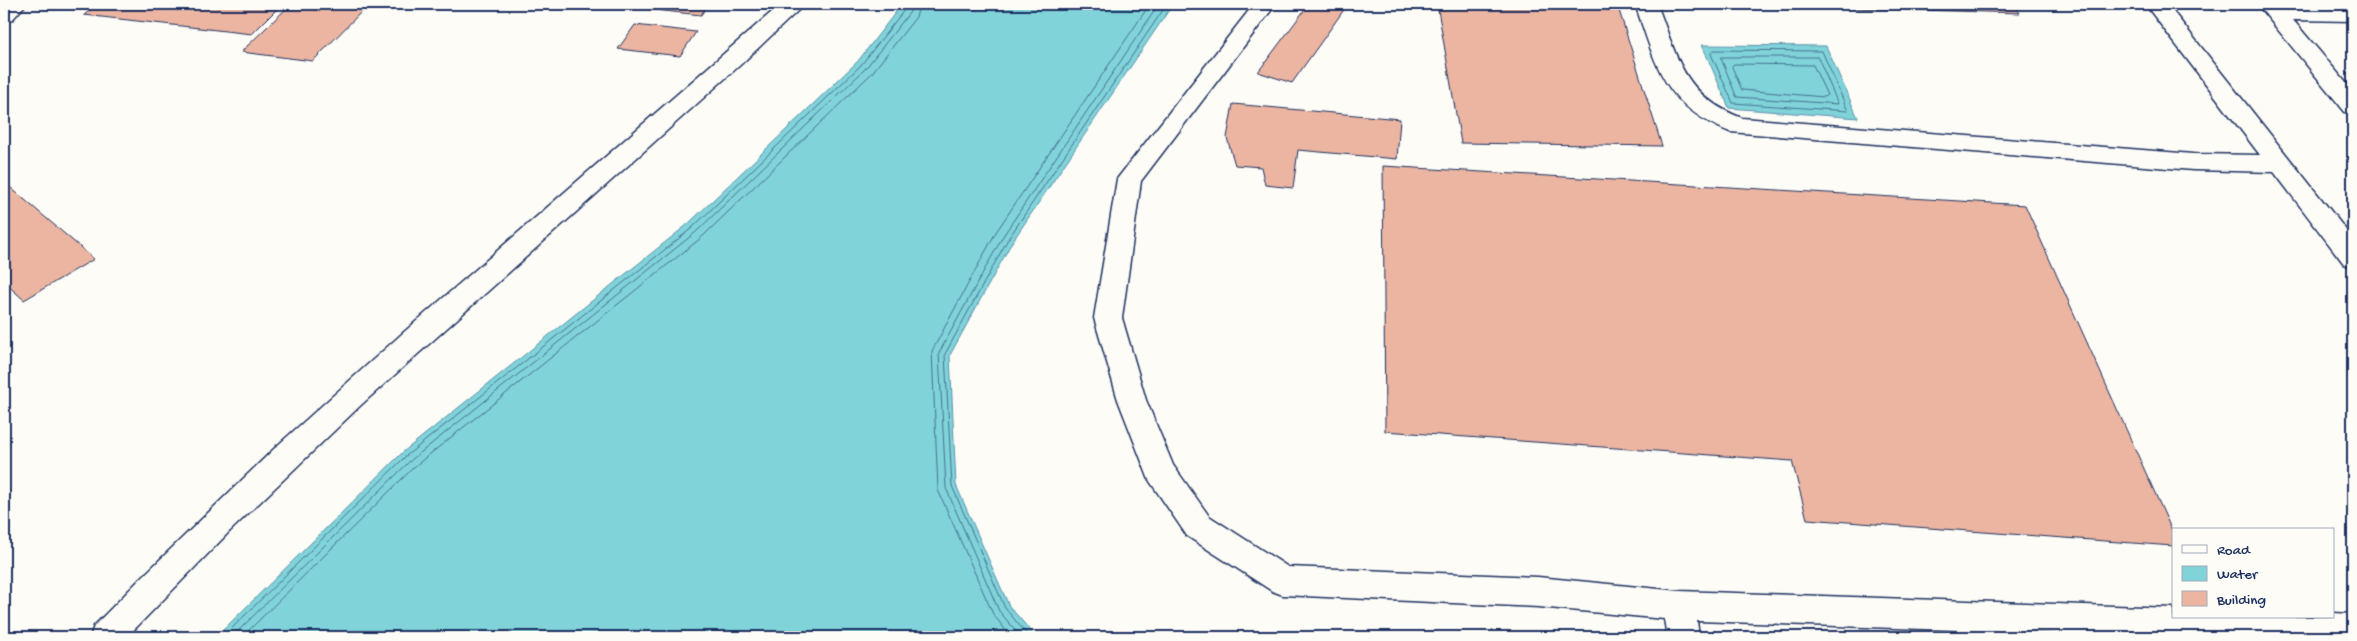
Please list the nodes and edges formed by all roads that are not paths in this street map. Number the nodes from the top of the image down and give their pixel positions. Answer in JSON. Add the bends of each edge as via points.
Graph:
{"nodes":[{"id":1,"x":15,"y":4,"type":"edge"},
{"id":2,"x":794,"y":4,"type":"edge"},
{"id":3,"x":1265,"y":4,"type":"edge"},
{"id":4,"x":1646,"y":4,"type":"edge"},
{"id":5,"x":2156,"y":4,"type":"edge"},
{"id":6,"x":2272,"y":8,"type":"edge"},
{"id":7,"x":2353,"y":14,"type":"edge"},
{"id":8,"x":4,"y":15,"type":"edge"},
{"id":9,"x":2353,"y":106,"type":"edge"},
{"id":10,"x":2280,"y":164,"type":"junction"},
{"id":11,"x":2353,"y":257,"type":"edge"},
{"id":12,"x":1679,"y":606,"type":"junction"},
{"id":13,"x":2353,"y":629,"type":"edge"},
{"id":14,"x":106,"y":637,"type":"edge"},
{"id":15,"x":1683,"y":637,"type":"edge"}],
"edges":[{"from":1,"to":8,"type":"street"},
{"from":2,"to":14,"type":"street","via":[[385,363],[156,582]]},
{"from":3,"to":12,"type":"street","via":[[1129,179],[1108,318],[1132,400],[1160,471],[1198,526],[1283,581],[1538,592]]},
{"from":4,"to":10,"type":"street","via":[[1674,79],[1708,113],[1720,121],[1739,126],[2193,162]]},
{"from":5,"to":10,"type":"street"},
{"from":6,"to":7,"type":"street"},
{"from":6,"to":9,"type":"street"},
{"from":10,"to":11,"type":"street"},
{"from":12,"to":13,"type":"street"},
{"from":12,"to":15,"type":"street"}]}
